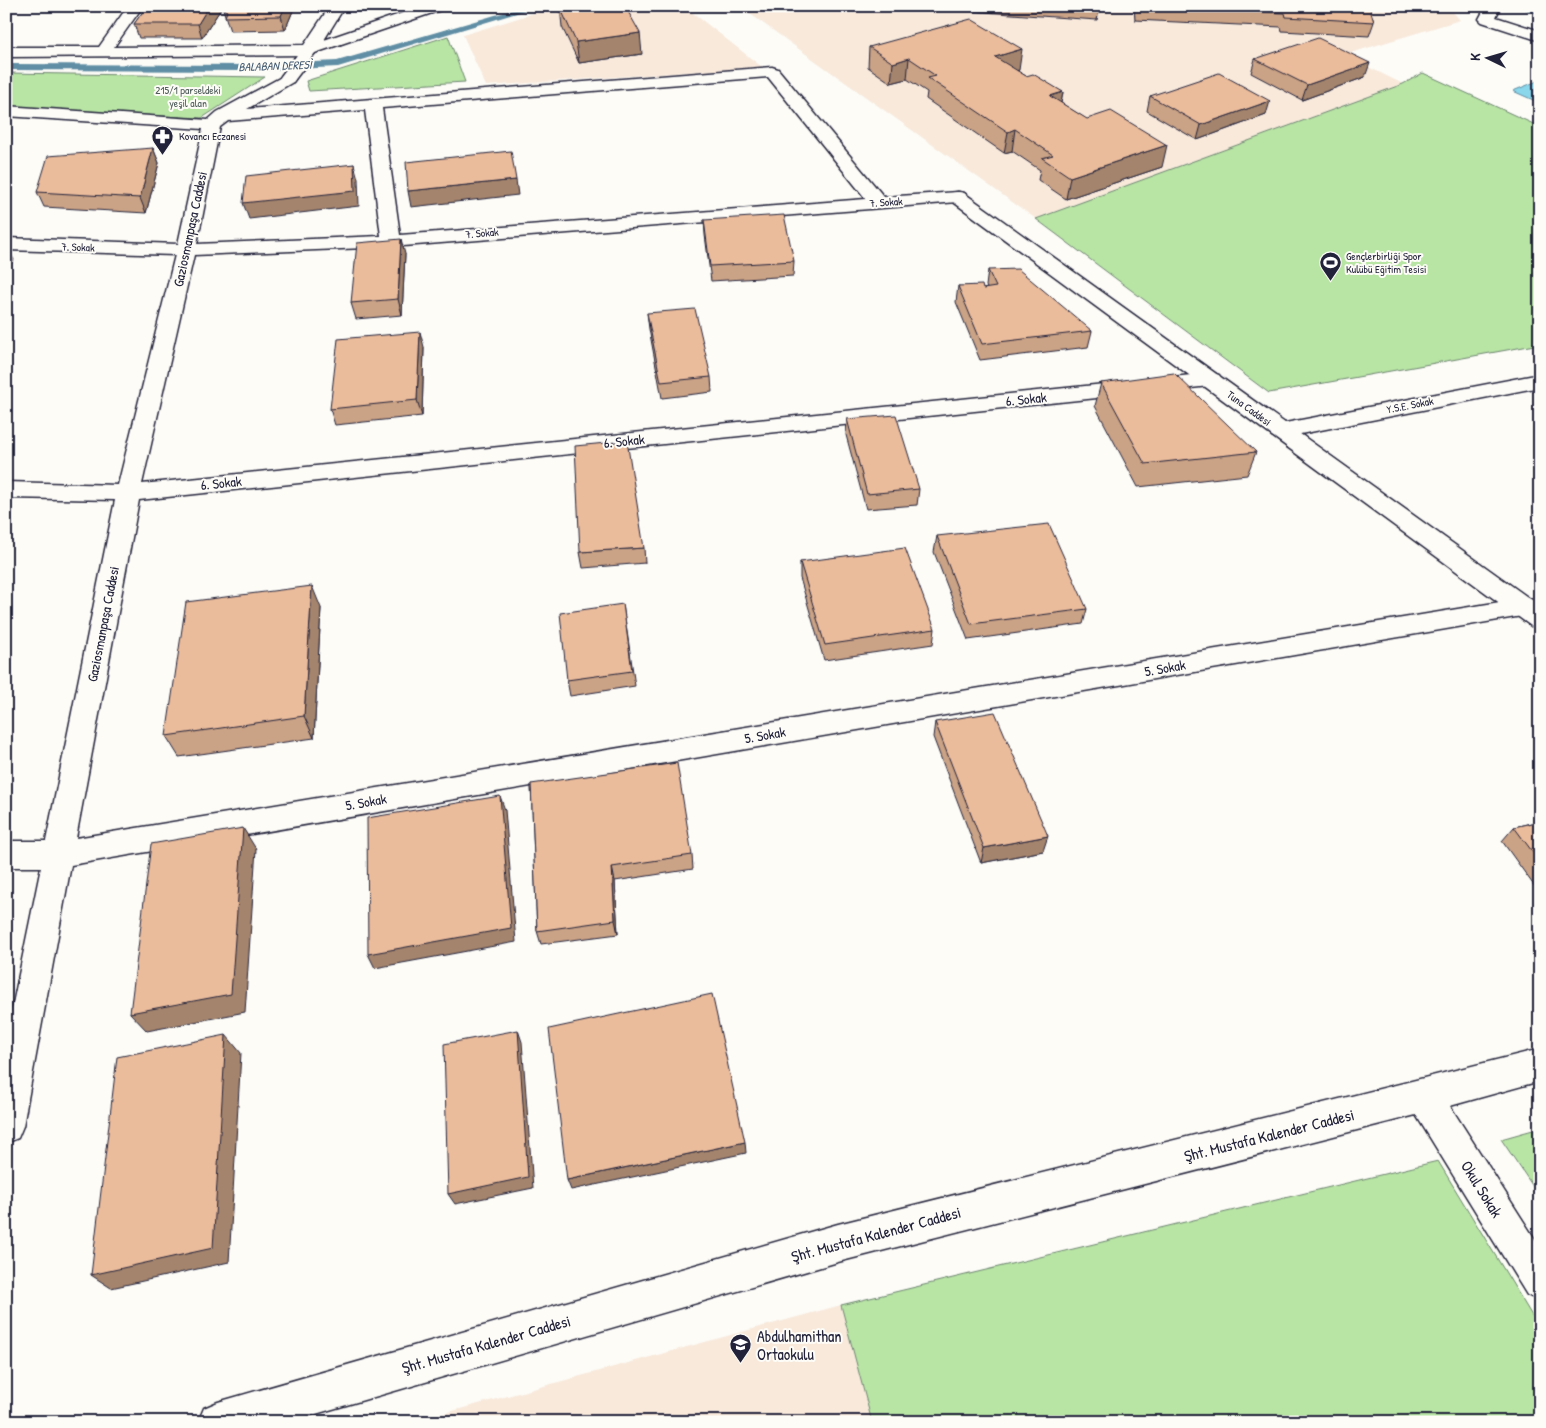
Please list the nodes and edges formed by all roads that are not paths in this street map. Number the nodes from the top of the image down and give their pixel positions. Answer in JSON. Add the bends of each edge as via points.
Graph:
{"nodes":[{"id":1,"x":136,"y":6,"type":"edge"},
{"id":2,"x":338,"y":6,"type":"edge"},
{"id":3,"x":439,"y":6,"type":"edge"},
{"id":4,"x":1492,"y":10,"type":"edge"},
{"id":5,"x":1540,"y":36,"type":"edge"},
{"id":6,"x":310,"y":50,"type":"junction"},
{"id":7,"x":6,"y":52,"type":"edge"},
{"id":8,"x":102,"y":53,"type":"junction"},
{"id":9,"x":373,"y":104,"type":"junction"},
{"id":10,"x":6,"y":111,"type":"edge"},
{"id":11,"x":217,"y":120,"type":"junction"},
{"id":12,"x":958,"y":196,"type":"joint"},
{"id":13,"x":878,"y":202,"type":"junction"},
{"id":14,"x":392,"y":240,"type":"junction"},
{"id":15,"x":6,"y":244,"type":"edge"},
{"id":16,"x":186,"y":250,"type":"junction"},
{"id":17,"x":1210,"y":380,"type":"junction"},
{"id":18,"x":1540,"y":380,"type":"edge"},
{"id":19,"x":1280,"y":431,"type":"junction"},
{"id":20,"x":6,"y":490,"type":"edge"},
{"id":21,"x":128,"y":493,"type":"junction"},
{"id":22,"x":1532,"y":613,"type":"edge"},
{"id":23,"x":6,"y":854,"type":"edge"},
{"id":24,"x":59,"y":854,"type":"junction"},
{"id":25,"x":1540,"y":1065,"type":"edge"},
{"id":26,"x":1424,"y":1096,"type":"junction"},
{"id":27,"x":6,"y":1126,"type":"edge"},
{"id":28,"x":1540,"y":1282,"type":"edge"},
{"id":29,"x":218,"y":1422,"type":"edge"}],
"edges":[{"from":1,"to":8,"type":"street"},
{"from":2,"to":6,"type":"street"},
{"from":3,"to":6,"type":"street"},
{"from":4,"to":5,"type":"street","via":[[1487,19]]},
{"from":6,"to":8,"type":"street"},
{"from":6,"to":11,"type":"street","via":[[287,80]]},
{"from":7,"to":8,"type":"street"},
{"from":9,"to":11,"type":"street"},
{"from":9,"to":13,"type":"street","via":[[772,72]]},
{"from":9,"to":14,"type":"street"},
{"from":10,"to":11,"type":"street"},
{"from":11,"to":16,"type":"street","name":"Gaziosmanpaşa Caddesi"},
{"from":12,"to":13,"type":"street","name":"7. Sokak"},
{"from":12,"to":17,"type":"street","name":"Tuna Caddesi"},
{"from":13,"to":14,"type":"street","name":"7. Sokak"},
{"from":14,"to":16,"type":"street","name":"7. Sokak"},
{"from":15,"to":16,"type":"street","name":"7. Sokak"},
{"from":16,"to":21,"type":"street","name":"Gaziosmanpaşa Caddesi"},
{"from":17,"to":19,"type":"street","name":"Tuna Caddesi"},
{"from":17,"to":21,"type":"street","name":"6. Sokak"},
{"from":18,"to":19,"type":"street","name":"Y.S.E. Sokak"},
{"from":19,"to":22,"type":"street","name":"Tuna Caddesi"},
{"from":20,"to":21,"type":"street","name":"6. Sokak"},
{"from":21,"to":24,"type":"street","name":"Gaziosmanpaşa Caddesi"},
{"from":22,"to":24,"type":"street","name":"5. Sokak"},
{"from":23,"to":24,"type":"street","name":"5. Sokak"},
{"from":24,"to":27,"type":"street","name":"Gaziosmanpaşa Caddesi"},
{"from":25,"to":26,"type":"street","name":"Şht. Mustafa Kalender Caddesi"},
{"from":26,"to":28,"type":"street","name":"Okul Sokak"},
{"from":26,"to":29,"type":"street","name":"Şht. Mustafa Kalender Caddesi","via":[[838,1243]]}]}
